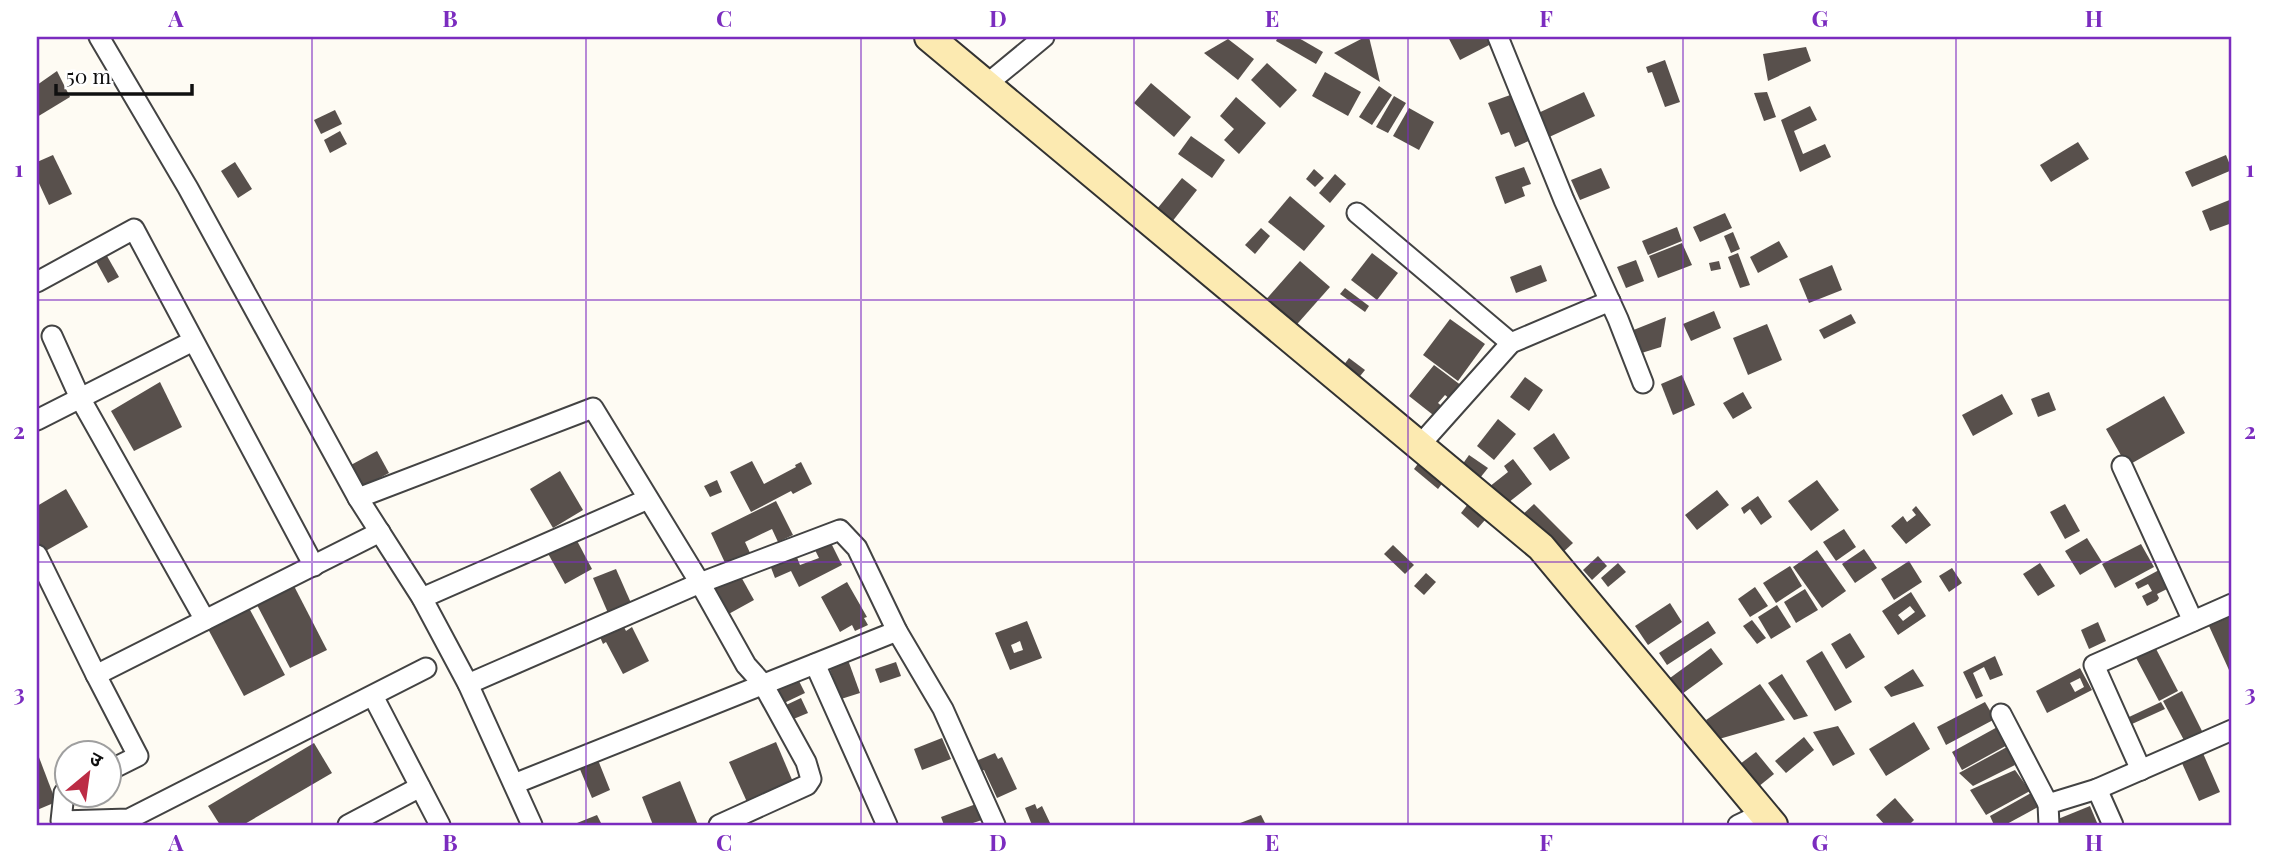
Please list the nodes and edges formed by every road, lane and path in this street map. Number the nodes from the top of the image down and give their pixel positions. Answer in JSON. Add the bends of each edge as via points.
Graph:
{"nodes":[{"id":1,"x":99,"y":37,"type":"edge"},
{"id":2,"x":929,"y":37,"type":"edge"},
{"id":3,"x":1044,"y":37,"type":"edge"},
{"id":4,"x":1498,"y":37,"type":"edge"},
{"id":5,"x":988,"y":85,"type":"junction"},
{"id":6,"x":1357,"y":213,"type":"dead end"},
{"id":7,"x":37,"y":282,"type":"edge"},
{"id":8,"x":1610,"y":301,"type":"junction"},
{"id":9,"x":52,"y":336,"type":"dead end"},
{"id":10,"x":193,"y":341,"type":"junction"},
{"id":11,"x":1511,"y":343,"type":"junction"},
{"id":12,"x":1643,"y":383,"type":"dead end"},
{"id":13,"x":80,"y":398,"type":"junction"},
{"id":14,"x":37,"y":420,"type":"edge"},
{"id":15,"x":1419,"y":446,"type":"junction"},
{"id":16,"x":2122,"y":466,"type":"dead end"},
{"id":17,"x":358,"y":498,"type":"junction"},
{"id":18,"x":648,"y":499,"type":"junction"},
{"id":19,"x":380,"y":532,"type":"junction"},
{"id":20,"x":37,"y":555,"type":"edge"},
{"id":21,"x":314,"y":566,"type":"junction"},
{"id":22,"x":700,"y":583,"type":"junction"},
{"id":23,"x":422,"y":598,"type":"junction"},
{"id":24,"x":2232,"y":604,"type":"edge"},
{"id":25,"x":205,"y":620,"type":"junction"},
{"id":26,"x":2193,"y":621,"type":"junction"},
{"id":27,"x":897,"y":631,"type":"junction"},
{"id":28,"x":816,"y":664,"type":"junction"},
{"id":29,"x":426,"y":668,"type":"dead end"},
{"id":30,"x":96,"y":675,"type":"junction"},
{"id":31,"x":468,"y":684,"type":"junction"},
{"id":32,"x":763,"y":684,"type":"junction"},
{"id":33,"x":373,"y":696,"type":"junction"},
{"id":34,"x":2001,"y":714,"type":"dead end"},
{"id":35,"x":2232,"y":730,"type":"edge"},
{"id":36,"x":122,"y":764,"type":"edge"},
{"id":37,"x":2141,"y":770,"type":"junction"},
{"id":38,"x":514,"y":784,"type":"junction"},
{"id":39,"x":420,"y":787,"type":"junction"},
{"id":40,"x":2096,"y":789,"type":"junction"},
{"id":41,"x":2048,"y":804,"type":"junction"},
{"id":42,"x":146,"y":819,"type":"edge"},
{"id":43,"x":1758,"y":821,"type":"edge"},
{"id":44,"x":59,"y":824,"type":"edge"},
{"id":45,"x":348,"y":825,"type":"edge"},
{"id":46,"x":440,"y":825,"type":"edge"},
{"id":47,"x":532,"y":825,"type":"edge"},
{"id":48,"x":719,"y":825,"type":"edge"},
{"id":49,"x":887,"y":825,"type":"edge"},
{"id":50,"x":995,"y":825,"type":"edge"},
{"id":51,"x":2049,"y":825,"type":"edge"},
{"id":52,"x":2113,"y":825,"type":"edge"}],
"edges":[{"from":1,"to":17,"type":"street","via":[[188,188]]},
{"from":2,"to":5,"type":"street"},
{"from":3,"to":5,"type":"street"},
{"from":4,"to":8,"type":"street"},
{"from":5,"to":15,"type":"street"},
{"from":6,"to":11,"type":"street"},
{"from":7,"to":10,"type":"street","via":[[134,229]]},
{"from":8,"to":11,"type":"street"},
{"from":8,"to":12,"type":"street"},
{"from":9,"to":13,"type":"street"},
{"from":10,"to":13,"type":"street"},
{"from":10,"to":21,"type":"street"},
{"from":11,"to":15,"type":"street"},
{"from":13,"to":14,"type":"street"},
{"from":13,"to":25,"type":"street"},
{"from":15,"to":43,"type":"street","via":[[1541,547]]},
{"from":16,"to":26,"type":"street"},
{"from":17,"to":18,"type":"street","via":[[593,408]]},
{"from":17,"to":19,"type":"street"},
{"from":18,"to":22,"type":"street"},
{"from":18,"to":23,"type":"street"},
{"from":19,"to":21,"type":"street"},
{"from":19,"to":23,"type":"street"},
{"from":20,"to":30,"type":"street"},
{"from":21,"to":25,"type":"street"},
{"from":22,"to":27,"type":"street","via":[[840,530],[857,548]]},
{"from":22,"to":31,"type":"street"},
{"from":22,"to":32,"type":"street","via":[[746,665]]},
{"from":23,"to":31,"type":"street"},
{"from":24,"to":26,"type":"street"},
{"from":25,"to":30,"type":"street"},
{"from":26,"to":37,"type":"street","via":[[2094,665]]},
{"from":27,"to":28,"type":"street"},
{"from":27,"to":50,"type":"street","via":[[943,709]]},
{"from":28,"to":32,"type":"street"},
{"from":28,"to":49,"type":"street"},
{"from":29,"to":33,"type":"street"},
{"from":30,"to":36,"type":"street","via":[[138,756]]},
{"from":31,"to":38,"type":"street"},
{"from":32,"to":38,"type":"street"},
{"from":32,"to":48,"type":"street","via":[[811,779],[807,785]]},
{"from":33,"to":39,"type":"street"},
{"from":33,"to":42,"type":"street"},
{"from":34,"to":41,"type":"street"},
{"from":35,"to":37,"type":"street"},
{"from":37,"to":40,"type":"street"},
{"from":38,"to":47,"type":"street"},
{"from":39,"to":45,"type":"street"},
{"from":39,"to":46,"type":"street"},
{"from":40,"to":41,"type":"street"},
{"from":40,"to":52,"type":"street"},
{"from":41,"to":51,"type":"street"},
{"from":42,"to":44,"type":"street"}]}
